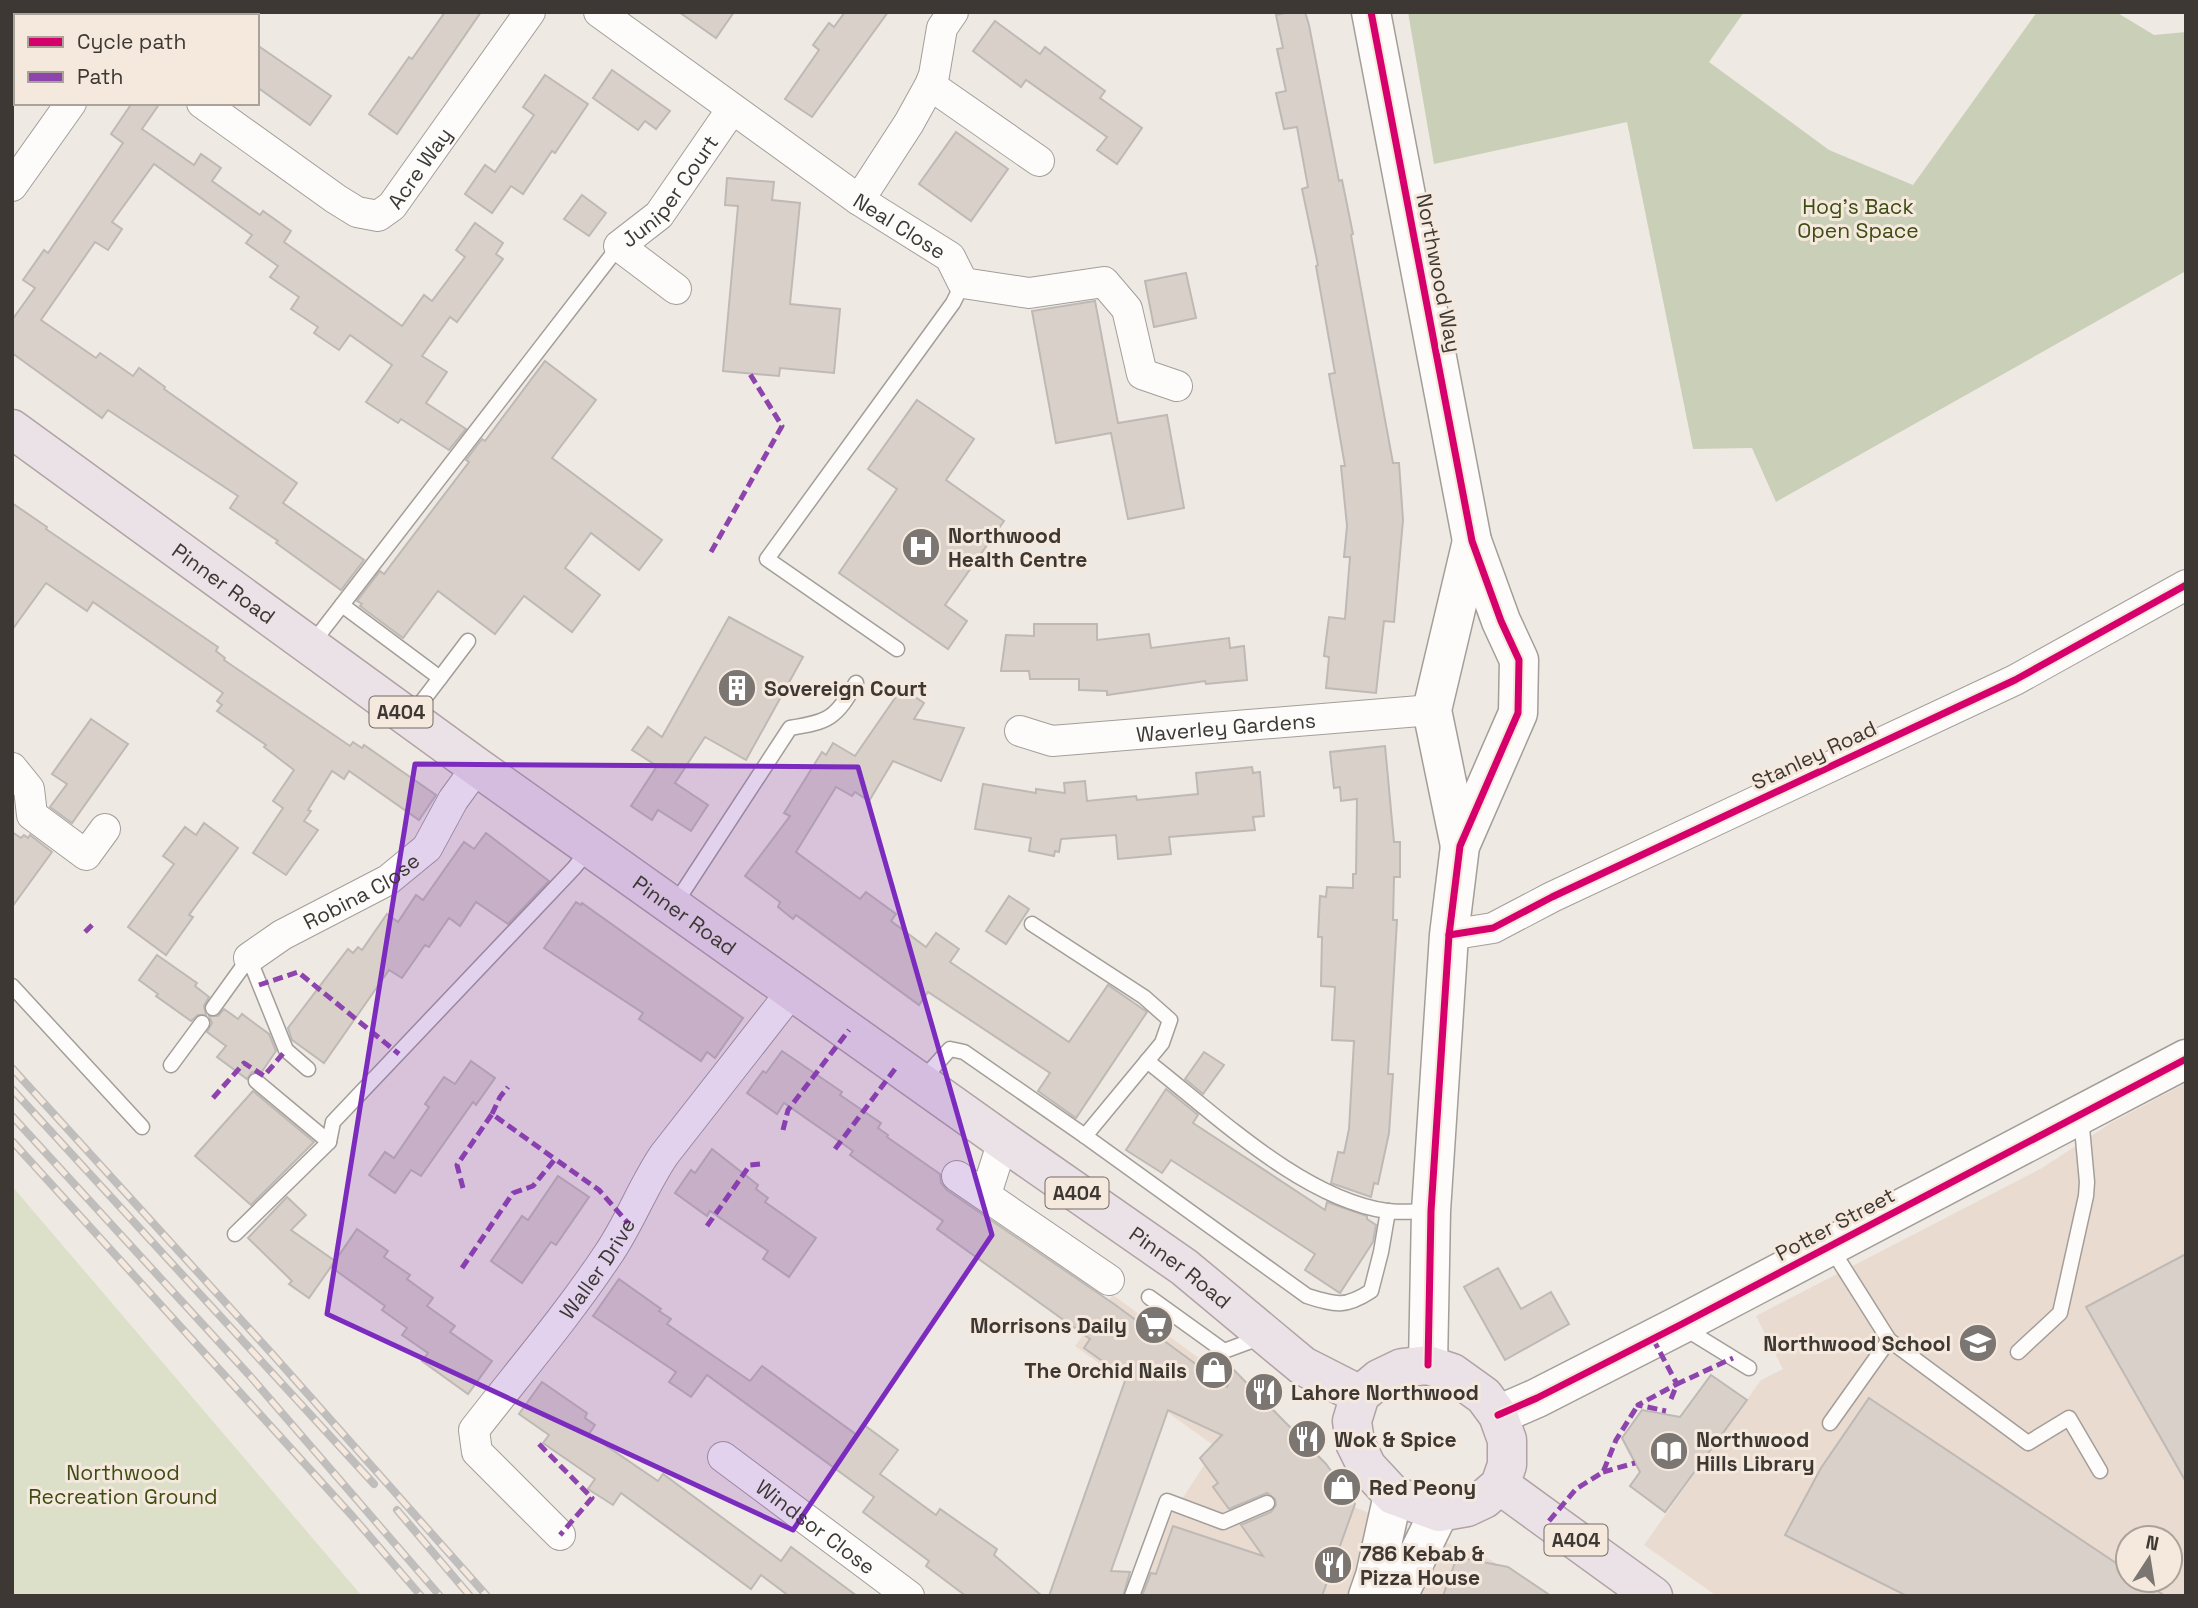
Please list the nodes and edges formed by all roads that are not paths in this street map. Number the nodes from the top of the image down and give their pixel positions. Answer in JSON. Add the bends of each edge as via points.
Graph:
{"nodes":[{"id":1,"x":530,"y":12,"type":"edge"},
{"id":2,"x":599,"y":12,"type":"edge"},
{"id":3,"x":953,"y":12,"type":"edge"},
{"id":4,"x":1371,"y":12,"type":"edge"},
{"id":5,"x":930,"y":85,"type":"junction"},
{"id":6,"x":70,"y":105,"type":"edge"},
{"id":7,"x":205,"y":105,"type":"edge"},
{"id":8,"x":732,"y":109,"type":"junction"},
{"id":9,"x":1039,"y":161,"type":"dead end"},
{"id":10,"x":12,"y":186,"type":"edge"},
{"id":11,"x":859,"y":200,"type":"junction"},
{"id":12,"x":619,"y":246,"type":"junction"},
{"id":13,"x":963,"y":283,"type":"junction"},
{"id":14,"x":676,"y":289,"type":"dead end"},
{"id":15,"x":1177,"y":386,"type":"dead end"},
{"id":16,"x":12,"y":429,"type":"edge"},
{"id":17,"x":1472,"y":541,"type":"junction"},
{"id":18,"x":2186,"y":585,"type":"edge"},
{"id":19,"x":342,"y":605,"type":"junction"},
{"id":20,"x":468,"y":641,"type":"dead end"},
{"id":21,"x":310,"y":646,"type":"junction"},
{"id":22,"x":897,"y":649,"type":"dead end"},
{"id":23,"x":440,"y":678,"type":"junction"},
{"id":24,"x":856,"y":684,"type":"dead end"},
{"id":25,"x":1432,"y":710,"type":"junction"},
{"id":26,"x":410,"y":718,"type":"junction"},
{"id":27,"x":1020,"y":731,"type":"dead end"},
{"id":28,"x":477,"y":767,"type":"junction"},
{"id":29,"x":12,"y":768,"type":"edge"},
{"id":30,"x":105,"y":829,"type":"dead end"},
{"id":31,"x":1460,"y":846,"type":"junction"},
{"id":32,"x":591,"y":847,"type":"junction"},
{"id":33,"x":674,"y":906,"type":"junction"},
{"id":34,"x":1032,"y":924,"type":"dead end"},
{"id":35,"x":1449,"y":935,"type":"junction"},
{"id":36,"x":250,"y":958,"type":"junction"},
{"id":37,"x":12,"y":986,"type":"edge"},
{"id":38,"x":793,"y":990,"type":"junction"},
{"id":39,"x":213,"y":1008,"type":"dead end"},
{"id":40,"x":202,"y":1023,"type":"dead end"},
{"id":41,"x":2186,"y":1059,"type":"edge"},
{"id":42,"x":1147,"y":1061,"type":"junction"},
{"id":43,"x":171,"y":1065,"type":"dead end"},
{"id":44,"x":308,"y":1069,"type":"dead end"},
{"id":45,"x":256,"y":1081,"type":"dead end"},
{"id":46,"x":922,"y":1081,"type":"junction"},
{"id":47,"x":2081,"y":1116,"type":"junction"},
{"id":48,"x":142,"y":1127,"type":"dead end"},
{"id":49,"x":1085,"y":1136,"type":"junction"},
{"id":50,"x":1003,"y":1141,"type":"junction"},
{"id":51,"x":329,"y":1142,"type":"junction"},
{"id":52,"x":957,"y":1176,"type":"dead end"},
{"id":53,"x":986,"y":1194,"type":"junction"},
{"id":54,"x":1431,"y":1211,"type":"junction"},
{"id":55,"x":1388,"y":1212,"type":"junction"},
{"id":56,"x":235,"y":1234,"type":"dead end"},
{"id":57,"x":1831,"y":1246,"type":"junction"},
{"id":58,"x":1109,"y":1280,"type":"dead end"},
{"id":59,"x":1149,"y":1297,"type":"dead end"},
{"id":60,"x":1680,"y":1325,"type":"junction"},
{"id":61,"x":1266,"y":1336,"type":"junction"},
{"id":62,"x":1889,"y":1340,"type":"junction"},
{"id":63,"x":2018,"y":1352,"type":"dead end"},
{"id":64,"x":1428,"y":1365,"type":"junction"},
{"id":65,"x":1749,"y":1368,"type":"dead end"},
{"id":66,"x":1360,"y":1395,"type":"junction"},
{"id":67,"x":1498,"y":1415,"type":"junction"},
{"id":68,"x":1830,"y":1423,"type":"dead end"},
{"id":69,"x":723,"y":1457,"type":"dead end"},
{"id":70,"x":2099,"y":1471,"type":"dead end"},
{"id":71,"x":1500,"y":1485,"type":"junction"},
{"id":72,"x":1393,"y":1495,"type":"junction"},
{"id":73,"x":1267,"y":1503,"type":"dead end"},
{"id":74,"x":1439,"y":1512,"type":"junction"},
{"id":75,"x":560,"y":1535,"type":"dead end"},
{"id":76,"x":1643,"y":1593,"type":"edge"},
{"id":77,"x":909,"y":1596,"type":"edge"},
{"id":78,"x":1132,"y":1596,"type":"edge"},
{"id":79,"x":1368,"y":1596,"type":"edge"},
{"id":80,"x":1398,"y":1596,"type":"edge"}],
"edges":[{"from":1,"to":7,"type":"street","name":"Acre Way","via":[[392,206],[378,216],[357,212],[336,199]]},
{"from":2,"to":8,"type":"street","name":"Neal Close"},
{"from":3,"to":5,"type":"street","via":[[942,28]]},
{"from":4,"to":17,"type":"street","name":"Northwood Way"},
{"from":5,"to":9,"type":"street"},
{"from":5,"to":11,"type":"street"},
{"from":6,"to":10,"type":"street"},
{"from":8,"to":11,"type":"street","name":"Neal Close"},
{"from":8,"to":12,"type":"street","name":"Juniper Court","via":[[659,215]]},
{"from":11,"to":13,"type":"street","name":"Neal Close","via":[[950,257]]},
{"from":12,"to":14,"type":"street","name":"Juniper Court"},
{"from":12,"to":19,"type":"lane"},
{"from":13,"to":15,"type":"street","via":[[1029,293],[1104,282],[1127,309],[1142,374]]},
{"from":13,"to":22,"type":"lane","via":[[767,559]]},
{"from":16,"to":21,"type":"main road","name":"Pinner Road","number":"A404"},
{"from":17,"to":25,"type":"street"},
{"from":17,"to":31,"type":"street","name":"Northwood Way","via":[[1519,660],[1518,713]]},
{"from":18,"to":35,"type":"street","name":"Stanley Road","via":[[2015,680],[1493,928]]},
{"from":19,"to":21,"type":"lane"},
{"from":19,"to":23,"type":"lane"},
{"from":20,"to":23,"type":"lane"},
{"from":21,"to":26,"type":"main road","name":"Pinner Road","number":"A404"},
{"from":23,"to":26,"type":"lane"},
{"from":24,"to":33,"type":"lane","via":[[840,710],[818,724],[790,728]]},
{"from":25,"to":27,"type":"street","name":"Waverley Gardens","via":[[1052,741]]},
{"from":25,"to":31,"type":"street"},
{"from":26,"to":28,"type":"main road","name":"Pinner Road","number":"A404"},
{"from":28,"to":32,"type":"main road","name":"Pinner Road","number":"A404"},
{"from":28,"to":36,"type":"street","name":"Robina Close","via":[[427,848],[387,880],[282,935]]},
{"from":29,"to":30,"type":"street","via":[[29,789],[32,815],[86,855]]},
{"from":31,"to":35,"type":"street"},
{"from":32,"to":33,"type":"main road","name":"Pinner Road","number":"A404"},
{"from":32,"to":51,"type":"lane","via":[[333,1122]]},
{"from":33,"to":38,"type":"main road","name":"Pinner Road","number":"A404"},
{"from":34,"to":42,"type":"lane","via":[[1144,996],[1170,1020],[1162,1043]]},
{"from":35,"to":54,"type":"street"},
{"from":36,"to":39,"type":"lane"},
{"from":36,"to":44,"type":"lane","via":[[286,1050]]},
{"from":37,"to":48,"type":"lane"},
{"from":38,"to":46,"type":"main road","name":"Pinner Road","number":"A404"},
{"from":38,"to":75,"type":"street","name":"Waller Drive","via":[[664,1155],[607,1256],[474,1430],[477,1451]]},
{"from":40,"to":43,"type":"lane"},
{"from":41,"to":47,"type":"street","name":"Potter Street"},
{"from":42,"to":49,"type":"lane"},
{"from":42,"to":55,"type":"lane","via":[[1280,1165],[1339,1199]]},
{"from":45,"to":51,"type":"lane"},
{"from":46,"to":49,"type":"lane","via":[[950,1049],[964,1052]]},
{"from":46,"to":50,"type":"main road","name":"Pinner Road","number":"A404"},
{"from":47,"to":57,"type":"street","name":"Potter Street"},
{"from":47,"to":63,"type":"lane","via":[[2086,1196],[2060,1313]]},
{"from":49,"to":55,"type":"lane","via":[[1307,1296],[1338,1305],[1371,1291]]},
{"from":50,"to":53,"type":"street"},
{"from":50,"to":61,"type":"main road","name":"Pinner Road","number":"A404","via":[[1184,1267]]},
{"from":51,"to":56,"type":"lane"},
{"from":52,"to":53,"type":"street"},
{"from":53,"to":58,"type":"street"},
{"from":54,"to":55,"type":"lane"},
{"from":54,"to":64,"type":"street"},
{"from":57,"to":60,"type":"street","name":"Potter Street"},
{"from":57,"to":62,"type":"lane"},
{"from":59,"to":61,"type":"lane","via":[[1224,1351]]},
{"from":60,"to":65,"type":"lane"},
{"from":60,"to":67,"type":"street","name":"Potter Street"},
{"from":61,"to":66,"type":"main road","name":"Pinner Road","number":"A404","via":[[1303,1366]]},
{"from":62,"to":68,"type":"lane"},
{"from":62,"to":70,"type":"lane","via":[[2028,1443],[2069,1418]]},
{"from":64,"to":66,"type":"main road","via":[[1402,1368]]},
{"from":64,"to":67,"type":"main road","via":[[1452,1373],[1483,1396]]},
{"from":66,"to":72,"type":"main road","via":[[1352,1421],[1355,1443],[1367,1466]]},
{"from":67,"to":71,"type":"main road","via":[[1507,1440],[1507,1465]]},
{"from":69,"to":77,"type":"street","name":"Windsor Close"},
{"from":71,"to":74,"type":"main road","via":[[1467,1507]]},
{"from":71,"to":76,"type":"main road","number":"A404"},
{"from":72,"to":74,"type":"main road"},
{"from":72,"to":79,"type":"street"},
{"from":73,"to":78,"type":"lane","via":[[1223,1522],[1167,1501]]},
{"from":74,"to":80,"type":"street"}]}
